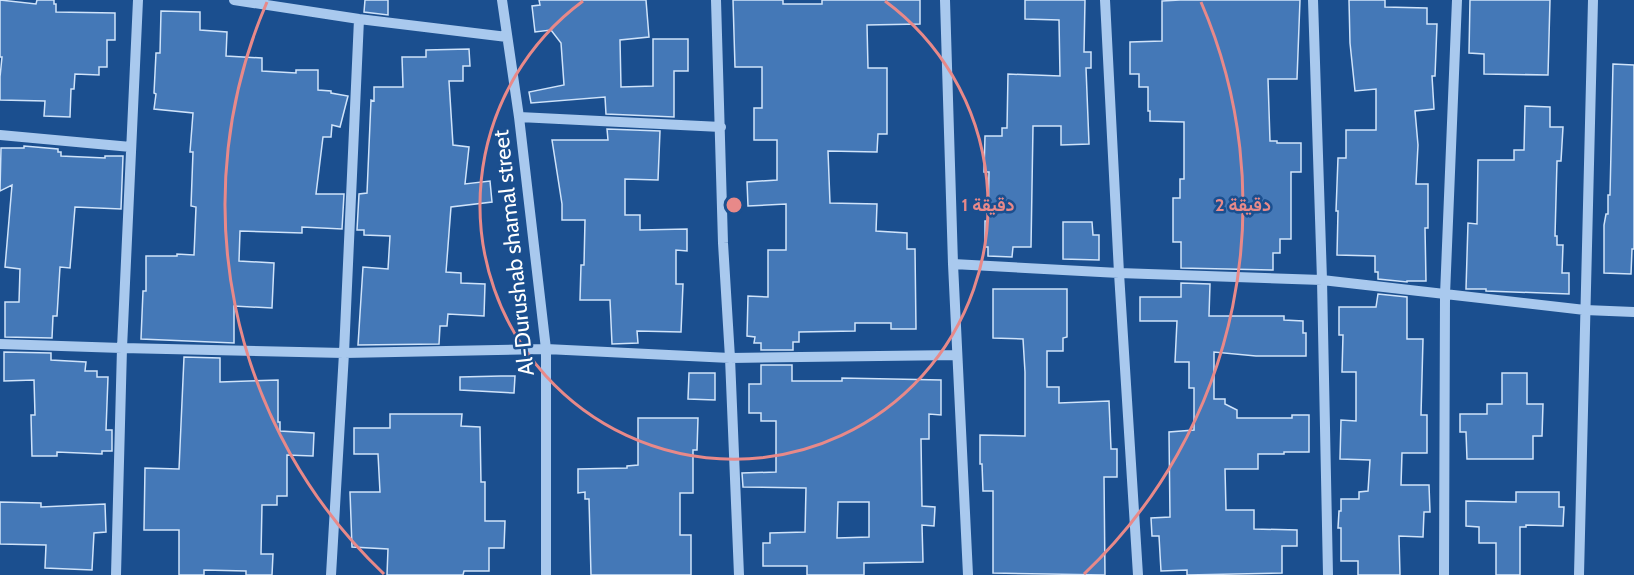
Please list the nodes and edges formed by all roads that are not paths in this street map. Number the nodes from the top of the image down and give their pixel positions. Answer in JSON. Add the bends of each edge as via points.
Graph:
{"nodes":[{"id":1,"x":138,"y":0,"type":"edge"},
{"id":2,"x":234,"y":0,"type":"edge"},
{"id":3,"x":502,"y":0,"type":"edge"},
{"id":4,"x":716,"y":0,"type":"edge"},
{"id":5,"x":945,"y":0,"type":"edge"},
{"id":6,"x":1105,"y":0,"type":"edge"},
{"id":7,"x":1313,"y":0,"type":"edge"},
{"id":8,"x":1457,"y":0,"type":"edge"},
{"id":9,"x":1593,"y":0,"type":"edge"},
{"id":10,"x":359,"y":19,"type":"junction"},
{"id":11,"x":507,"y":37,"type":"junction"},
{"id":12,"x":519,"y":117,"type":"junction"},
{"id":13,"x":721,"y":127,"type":"junction"},
{"id":14,"x":0,"y":135,"type":"edge"},
{"id":15,"x":130,"y":147,"type":"junction"},
{"id":16,"x":953,"y":264,"type":"junction"},
{"id":17,"x":1119,"y":273,"type":"junction"},
{"id":18,"x":1322,"y":280,"type":"junction"},
{"id":19,"x":1445,"y":295,"type":"junction"},
{"id":20,"x":1585,"y":310,"type":"junction"},
{"id":21,"x":1634,"y":312,"type":"edge"},
{"id":22,"x":0,"y":344,"type":"edge"},
{"id":23,"x":122,"y":348,"type":"junction"},
{"id":24,"x":546,"y":349,"type":"junction"},
{"id":25,"x":344,"y":353,"type":"junction"},
{"id":26,"x":957,"y":355,"type":"junction"},
{"id":27,"x":730,"y":358,"type":"junction"},
{"id":28,"x":116,"y":575,"type":"edge"},
{"id":29,"x":331,"y":575,"type":"edge"},
{"id":30,"x":546,"y":575,"type":"edge"},
{"id":31,"x":739,"y":575,"type":"edge"},
{"id":32,"x":968,"y":575,"type":"edge"},
{"id":33,"x":1138,"y":575,"type":"edge"},
{"id":34,"x":1328,"y":575,"type":"edge"},
{"id":35,"x":1444,"y":575,"type":"edge"},
{"id":36,"x":1579,"y":575,"type":"edge"}],
"edges":[{"from":1,"to":15,"type":"street"},
{"from":2,"to":10,"type":"street"},
{"from":3,"to":11,"type":"street","name":"Al-Durushab shamal street"},
{"from":4,"to":13,"type":"street"},
{"from":5,"to":16,"type":"street"},
{"from":6,"to":17,"type":"street"},
{"from":7,"to":18,"type":"street"},
{"from":8,"to":19,"type":"street"},
{"from":9,"to":20,"type":"street"},
{"from":10,"to":11,"type":"street"},
{"from":10,"to":25,"type":"street"},
{"from":11,"to":12,"type":"street","name":"Al-Durushab shamal street"},
{"from":12,"to":13,"type":"street"},
{"from":12,"to":24,"type":"street","name":"Al-Durushab shamal street"},
{"from":13,"to":27,"type":"street"},
{"from":14,"to":15,"type":"street"},
{"from":15,"to":23,"type":"street"},
{"from":16,"to":17,"type":"street"},
{"from":16,"to":26,"type":"street"},
{"from":17,"to":18,"type":"street"},
{"from":17,"to":33,"type":"street"},
{"from":18,"to":19,"type":"street"},
{"from":18,"to":34,"type":"street"},
{"from":19,"to":20,"type":"street"},
{"from":19,"to":35,"type":"street"},
{"from":20,"to":21,"type":"street"},
{"from":20,"to":36,"type":"street"},
{"from":22,"to":23,"type":"street"},
{"from":23,"to":25,"type":"street"},
{"from":23,"to":28,"type":"street"},
{"from":24,"to":25,"type":"street"},
{"from":24,"to":27,"type":"street"},
{"from":24,"to":30,"type":"street","name":"Al-Durushab shamal street"},
{"from":25,"to":29,"type":"street"},
{"from":26,"to":27,"type":"street"},
{"from":26,"to":32,"type":"street"},
{"from":27,"to":31,"type":"street"}]}
